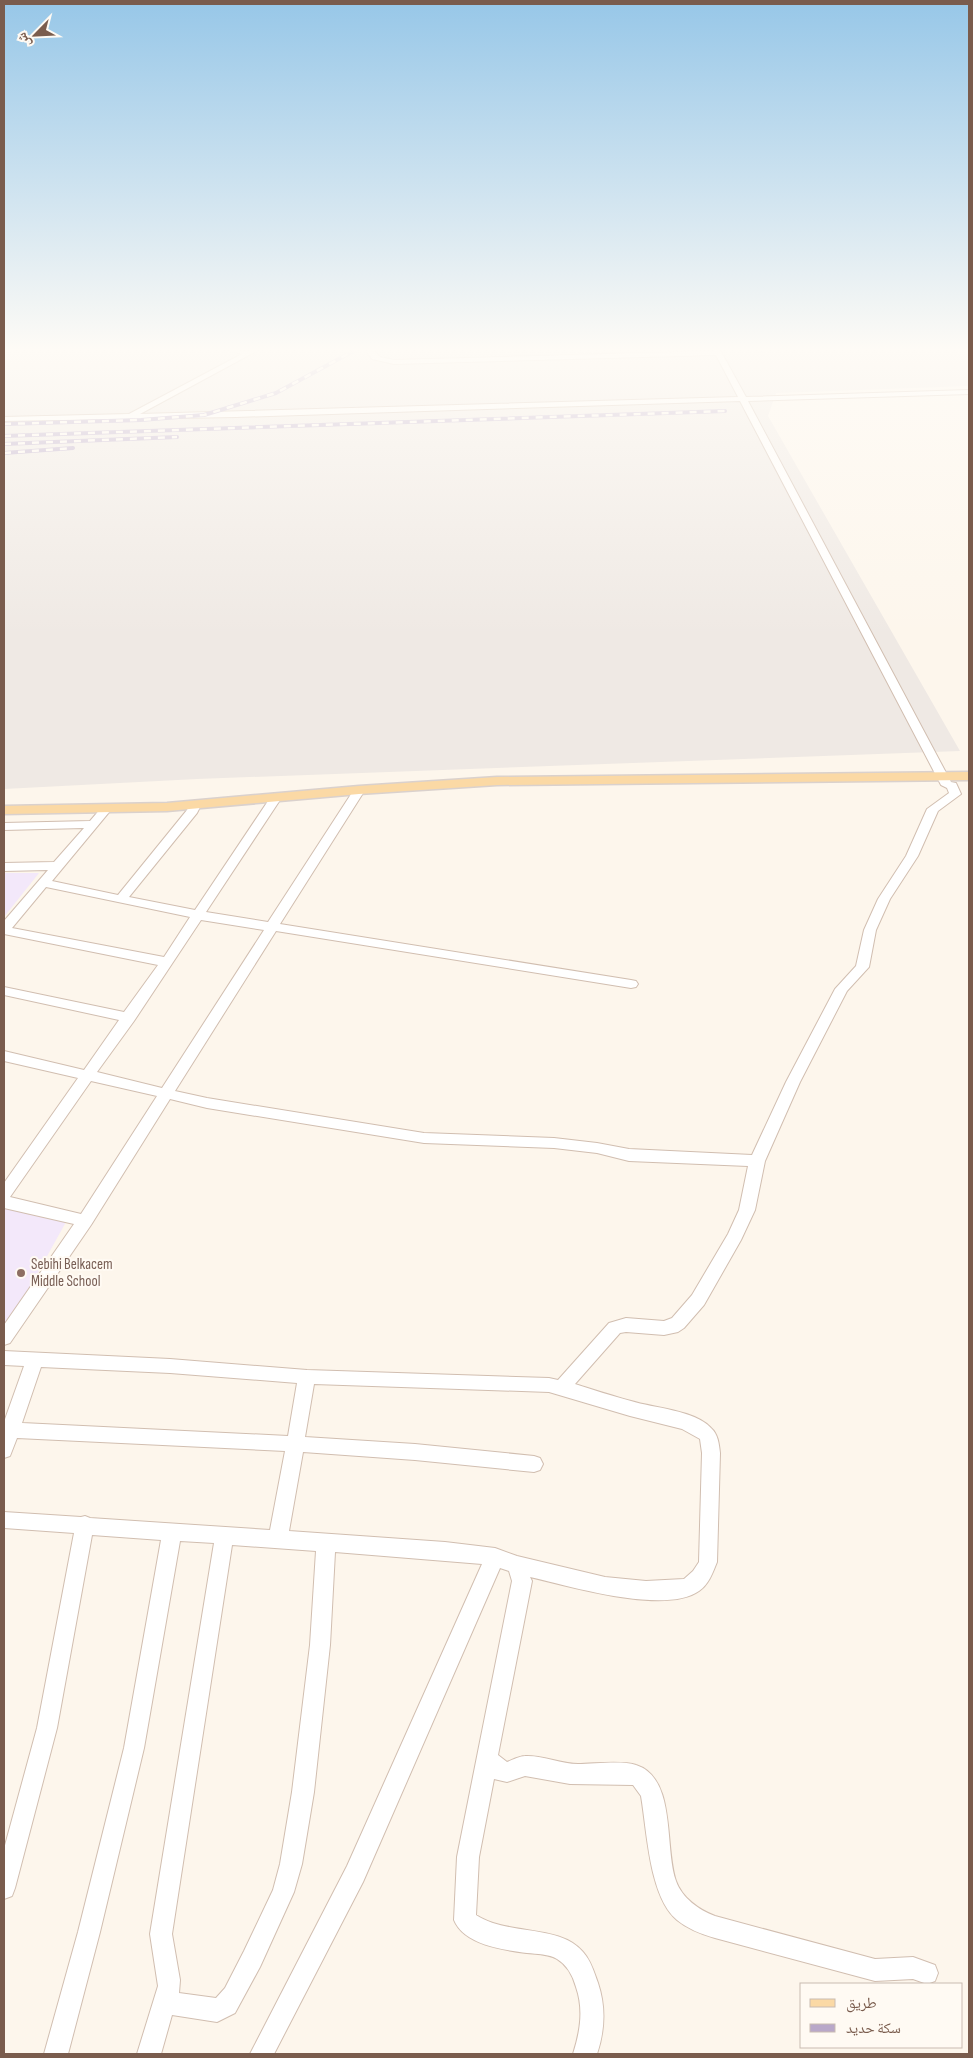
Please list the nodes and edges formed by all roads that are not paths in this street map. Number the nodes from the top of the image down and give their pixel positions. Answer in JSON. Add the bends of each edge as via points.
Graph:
{"nodes":[{"id":1,"x":767,"y":444,"type":"edge"},
{"id":2,"x":969,"y":776,"type":"edge"},
{"id":3,"x":947,"y":782,"type":"junction"},
{"id":4,"x":969,"y":785,"type":"edge"},
{"id":5,"x":357,"y":793,"type":"junction"},
{"id":6,"x":274,"y":801,"type":"junction"},
{"id":7,"x":194,"y":808,"type":"junction"},
{"id":8,"x":4,"y":810,"type":"edge"},
{"id":9,"x":4,"y":816,"type":"edge"},
{"id":10,"x":101,"y":816,"type":"junction"},
{"id":11,"x":4,"y":826,"type":"edge"},
{"id":12,"x":58,"y":866,"type":"junction"},
{"id":13,"x":4,"y":867,"type":"edge"},
{"id":14,"x":44,"y":882,"type":"junction"},
{"id":15,"x":121,"y":899,"type":"junction"},
{"id":16,"x":198,"y":915,"type":"junction"},
{"id":17,"x":273,"y":927,"type":"junction"},
{"id":18,"x":4,"y":930,"type":"edge"},
{"id":19,"x":167,"y":962,"type":"junction"},
{"id":20,"x":631,"y":984,"type":"dead end"},
{"id":21,"x":4,"y":991,"type":"edge"},
{"id":22,"x":129,"y":1018,"type":"junction"},
{"id":23,"x":4,"y":1056,"type":"edge"},
{"id":24,"x":88,"y":1075,"type":"junction"},
{"id":25,"x":165,"y":1094,"type":"junction"},
{"id":26,"x":757,"y":1161,"type":"junction"},
{"id":27,"x":4,"y":1194,"type":"edge"},
{"id":28,"x":4,"y":1202,"type":"edge"},
{"id":29,"x":85,"y":1221,"type":"junction"},
{"id":30,"x":4,"y":1338,"type":"edge"},
{"id":31,"x":4,"y":1358,"type":"edge"},
{"id":32,"x":34,"y":1360,"type":"junction"},
{"id":33,"x":307,"y":1377,"type":"junction"},
{"id":34,"x":562,"y":1388,"type":"junction"},
{"id":35,"x":7,"y":1430,"type":"edge"},
{"id":36,"x":295,"y":1444,"type":"junction"},
{"id":37,"x":4,"y":1450,"type":"edge"},
{"id":38,"x":534,"y":1464,"type":"dead end"},
{"id":39,"x":4,"y":1522,"type":"edge"},
{"id":40,"x":86,"y":1524,"type":"junction"},
{"id":41,"x":172,"y":1532,"type":"junction"},
{"id":42,"x":224,"y":1537,"type":"junction"},
{"id":43,"x":278,"y":1540,"type":"junction"},
{"id":44,"x":326,"y":1543,"type":"junction"},
{"id":45,"x":495,"y":1557,"type":"junction"},
{"id":46,"x":517,"y":1565,"type":"junction"},
{"id":47,"x":487,"y":1758,"type":"junction"},
{"id":48,"x":4,"y":1888,"type":"edge"},
{"id":49,"x":927,"y":1974,"type":"dead end"},
{"id":50,"x":165,"y":2002,"type":"junction"},
{"id":51,"x":56,"y":2054,"type":"edge"},
{"id":52,"x":149,"y":2054,"type":"edge"},
{"id":53,"x":262,"y":2054,"type":"edge"},
{"id":54,"x":585,"y":2054,"type":"edge"}],
"edges":[{"from":1,"to":3,"type":"street"},
{"from":2,"to":3,"type":"main road"},
{"from":3,"to":4,"type":"main road"},
{"from":3,"to":5,"type":"main road"},
{"from":3,"to":26,"type":"street","via":[[955,794],[933,810],[912,856],[884,899],[870,930],[862,967],[842,989],[793,1082]]},
{"from":5,"to":6,"type":"main road"},
{"from":5,"to":17,"type":"street"},
{"from":6,"to":7,"type":"main road"},
{"from":6,"to":16,"type":"street"},
{"from":7,"to":10,"type":"main road"},
{"from":7,"to":15,"type":"street"},
{"from":8,"to":10,"type":"main road"},
{"from":9,"to":10,"type":"main road"},
{"from":10,"to":11,"type":"street"},
{"from":10,"to":12,"type":"street"},
{"from":12,"to":13,"type":"street"},
{"from":12,"to":14,"type":"street"},
{"from":14,"to":15,"type":"street"},
{"from":14,"to":18,"type":"street"},
{"from":15,"to":16,"type":"street"},
{"from":16,"to":17,"type":"street"},
{"from":16,"to":19,"type":"street"},
{"from":17,"to":20,"type":"street"},
{"from":17,"to":25,"type":"street"},
{"from":18,"to":19,"type":"street"},
{"from":19,"to":22,"type":"street"},
{"from":21,"to":22,"type":"street"},
{"from":22,"to":24,"type":"street"},
{"from":23,"to":24,"type":"street"},
{"from":24,"to":25,"type":"street"},
{"from":24,"to":27,"type":"street"},
{"from":25,"to":26,"type":"street","via":[[424,1138],[562,1144],[629,1154]]},
{"from":25,"to":29,"type":"street"},
{"from":26,"to":34,"type":"street","via":[[747,1210],[708,1286],[688,1313],[672,1327],[626,1325],[615,1328]]},
{"from":28,"to":29,"type":"street"},
{"from":29,"to":30,"type":"street"},
{"from":31,"to":32,"type":"street"},
{"from":32,"to":33,"type":"street"},
{"from":32,"to":35,"type":"street"},
{"from":33,"to":34,"type":"street","via":[[414,1379]]},
{"from":33,"to":36,"type":"street"},
{"from":34,"to":46,"type":"street","via":[[694,1426],[706,1434],[711,1453],[708,1562],[698,1581],[687,1588],[675,1589],[620,1589]]},
{"from":35,"to":36,"type":"street"},
{"from":35,"to":37,"type":"street"},
{"from":36,"to":38,"type":"street"},
{"from":36,"to":43,"type":"street"},
{"from":39,"to":40,"type":"street"},
{"from":40,"to":41,"type":"street"},
{"from":40,"to":48,"type":"street","via":[[47,1728]]},
{"from":41,"to":42,"type":"street"},
{"from":41,"to":51,"type":"street","via":[[134,1748]]},
{"from":42,"to":43,"type":"street"},
{"from":42,"to":50,"type":"street","via":[[161,1934],[170,1977]]},
{"from":43,"to":44,"type":"street"},
{"from":44,"to":45,"type":"street"},
{"from":44,"to":50,"type":"street","via":[[320,1645],[303,1792],[283,1892],[227,2004],[217,2010]]},
{"from":45,"to":46,"type":"street"},
{"from":45,"to":53,"type":"street","via":[[355,1874]]},
{"from":46,"to":47,"type":"street","via":[[522,1581]]},
{"from":47,"to":49,"type":"street","via":[[500,1771],[507,1772],[525,1766],[570,1774],[633,1774],[642,1777],[652,1796],[666,1886],[684,1911],[700,1922],[876,1970],[913,1968]]},
{"from":47,"to":54,"type":"street","via":[[468,1857],[465,1920],[486,1934],[562,1948],[576,1960],[587,1980],[593,2004],[593,2022]]},
{"from":50,"to":52,"type":"street"}]}
